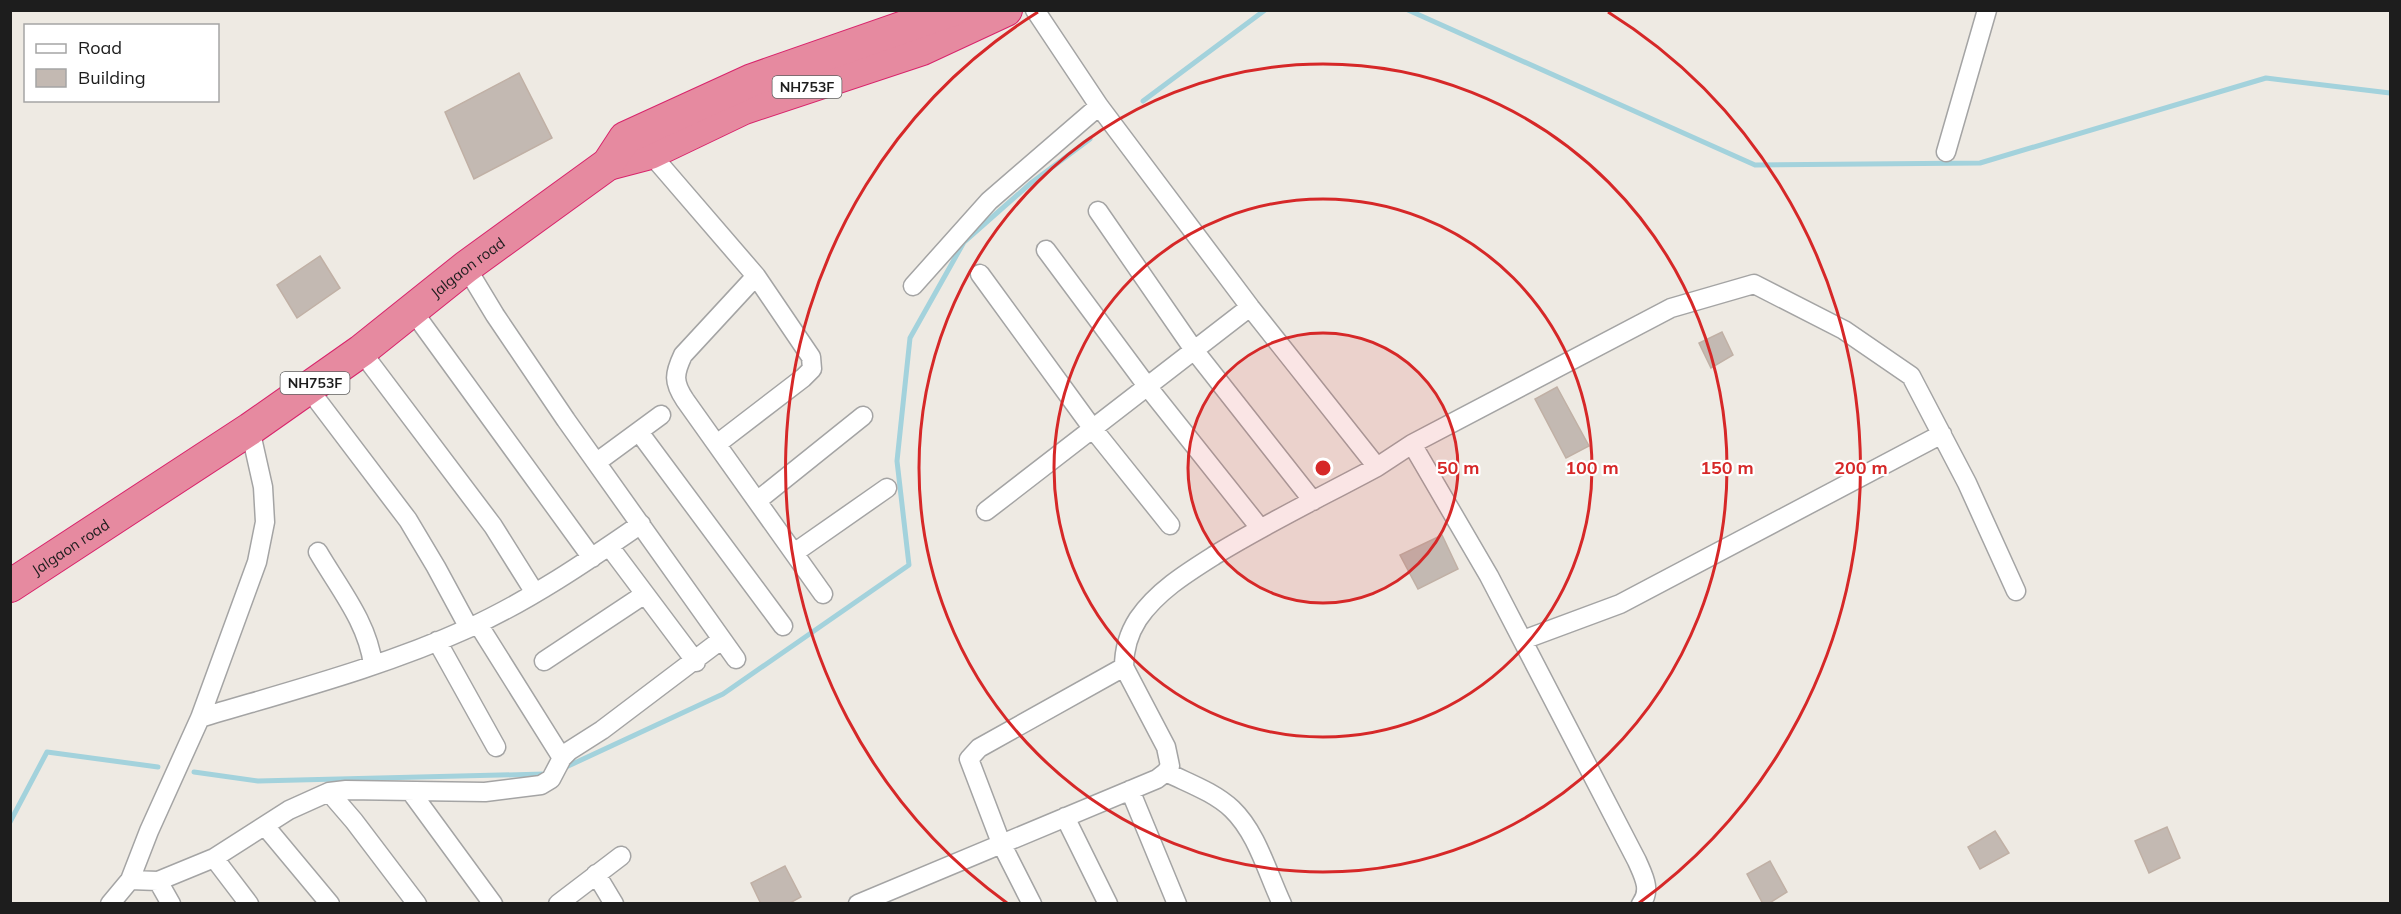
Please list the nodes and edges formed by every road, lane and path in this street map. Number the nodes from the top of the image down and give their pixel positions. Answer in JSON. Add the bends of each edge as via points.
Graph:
{"nodes":[{"id":1,"x":953,"y":10,"type":"edge"},
{"id":2,"x":1006,"y":10,"type":"edge"},
{"id":3,"x":1035,"y":10,"type":"edge"},
{"id":4,"x":1987,"y":10,"type":"edge"},
{"id":5,"x":906,"y":30,"type":"edge"},
{"id":6,"x":1100,"y":106,"type":"junction"},
{"id":7,"x":1946,"y":152,"type":"dead end"},
{"id":8,"x":650,"y":153,"type":"junction"},
{"id":9,"x":608,"y":164,"type":"junction"},
{"id":10,"x":1098,"y":211,"type":"dead end"},
{"id":11,"x":1046,"y":250,"type":"dead end"},
{"id":12,"x":466,"y":267,"type":"junction"},
{"id":13,"x":980,"y":274,"type":"dead end"},
{"id":14,"x":756,"y":276,"type":"junction"},
{"id":15,"x":913,"y":286,"type":"dead end"},
{"id":16,"x":1250,"y":307,"type":"junction"},
{"id":17,"x":412,"y":310,"type":"junction"},
{"id":18,"x":1194,"y":350,"type":"junction"},
{"id":19,"x":361,"y":351,"type":"junction"},
{"id":20,"x":1147,"y":386,"type":"junction"},
{"id":21,"x":308,"y":388,"type":"junction"},
{"id":22,"x":661,"y":415,"type":"dead end"},
{"id":23,"x":863,"y":416,"type":"dead end"},
{"id":24,"x":250,"y":429,"type":"junction"},
{"id":25,"x":1093,"y":429,"type":"junction"},
{"id":26,"x":639,"y":432,"type":"junction"},
{"id":27,"x":1942,"y":434,"type":"junction"},
{"id":28,"x":717,"y":444,"type":"junction"},
{"id":29,"x":1412,"y":444,"type":"junction"},
{"id":30,"x":597,"y":462,"type":"junction"},
{"id":31,"x":1377,"y":467,"type":"junction"},
{"id":32,"x":887,"y":488,"type":"dead end"},
{"id":33,"x":757,"y":501,"type":"junction"},
{"id":34,"x":1313,"y":501,"type":"junction"},
{"id":35,"x":986,"y":511,"type":"dead end"},
{"id":36,"x":641,"y":524,"type":"junction"},
{"id":37,"x":1170,"y":525,"type":"dead end"},
{"id":38,"x":1260,"y":528,"type":"junction"},
{"id":39,"x":609,"y":546,"type":"junction"},
{"id":40,"x":318,"y":552,"type":"dead end"},
{"id":41,"x":794,"y":553,"type":"junction"},
{"id":42,"x":592,"y":558,"type":"junction"},
{"id":43,"x":10,"y":586,"type":"edge"},
{"id":44,"x":2016,"y":591,"type":"dead end"},
{"id":45,"x":535,"y":593,"type":"junction"},
{"id":46,"x":645,"y":594,"type":"junction"},
{"id":47,"x":823,"y":594,"type":"dead end"},
{"id":48,"x":473,"y":626,"type":"junction"},
{"id":49,"x":783,"y":626,"type":"dead end"},
{"id":50,"x":721,"y":640,"type":"junction"},
{"id":51,"x":1522,"y":640,"type":"junction"},
{"id":52,"x":437,"y":641,"type":"junction"},
{"id":53,"x":736,"y":659,"type":"dead end"},
{"id":54,"x":544,"y":661,"type":"dead end"},
{"id":55,"x":696,"y":662,"type":"junction"},
{"id":56,"x":373,"y":664,"type":"junction"},
{"id":57,"x":1124,"y":667,"type":"junction"},
{"id":58,"x":200,"y":718,"type":"junction"},
{"id":59,"x":496,"y":747,"type":"dead end"},
{"id":60,"x":562,"y":758,"type":"junction"},
{"id":61,"x":1166,"y":772,"type":"junction"},
{"id":62,"x":1130,"y":790,"type":"junction"},
{"id":63,"x":329,"y":792,"type":"junction"},
{"id":64,"x":411,"y":792,"type":"junction"},
{"id":65,"x":1065,"y":817,"type":"junction"},
{"id":66,"x":265,"y":826,"type":"junction"},
{"id":67,"x":1001,"y":843,"type":"junction"},
{"id":68,"x":621,"y":856,"type":"dead end"},
{"id":69,"x":214,"y":858,"type":"junction"},
{"id":70,"x":596,"y":874,"type":"junction"},
{"id":71,"x":130,"y":880,"type":"junction"},
{"id":72,"x":158,"y":881,"type":"junction"},
{"id":73,"x":1645,"y":902,"type":"edge"},
{"id":74,"x":110,"y":903,"type":"edge"},
{"id":75,"x":171,"y":903,"type":"edge"},
{"id":76,"x":249,"y":903,"type":"edge"},
{"id":77,"x":330,"y":903,"type":"edge"},
{"id":78,"x":417,"y":903,"type":"edge"},
{"id":79,"x":492,"y":903,"type":"edge"},
{"id":80,"x":558,"y":903,"type":"edge"},
{"id":81,"x":614,"y":903,"type":"edge"},
{"id":82,"x":858,"y":903,"type":"edge"},
{"id":83,"x":1032,"y":903,"type":"edge"},
{"id":84,"x":1108,"y":903,"type":"edge"},
{"id":85,"x":1177,"y":903,"type":"edge"},
{"id":86,"x":1282,"y":903,"type":"edge"}],
"edges":[{"from":1,"to":5,"type":"highway","name":"Jalgaon road","number":"NH753F"},
{"from":2,"to":5,"type":"highway","number":"NH753F"},
{"from":3,"to":6,"type":"street"},
{"from":4,"to":7,"type":"street"},
{"from":5,"to":8,"type":"highway","number":"NH753F"},
{"from":5,"to":9,"type":"highway","name":"Jalgaon road","number":"NH753F","via":[[752,80],[625,138]]},
{"from":6,"to":15,"type":"street","via":[[988,201]]},
{"from":6,"to":16,"type":"street"},
{"from":8,"to":9,"type":"highway","number":"NH753F"},
{"from":8,"to":14,"type":"street"},
{"from":9,"to":12,"type":"highway","name":"Jalgaon road","number":"NH753F"},
{"from":10,"to":18,"type":"street"},
{"from":11,"to":20,"type":"street"},
{"from":12,"to":17,"type":"highway","name":"Jalgaon road","number":"NH753F"},
{"from":12,"to":30,"type":"street"},
{"from":13,"to":25,"type":"street"},
{"from":14,"to":28,"type":"street","via":[[683,356],[676,370],[680,392]]},
{"from":14,"to":28,"type":"street","via":[[811,357],[812,369]]},
{"from":16,"to":18,"type":"street"},
{"from":16,"to":31,"type":"street"},
{"from":17,"to":19,"type":"highway","name":"Jalgaon road","number":"NH753F"},
{"from":17,"to":42,"type":"street"},
{"from":18,"to":20,"type":"street"},
{"from":18,"to":34,"type":"street"},
{"from":19,"to":21,"type":"highway","name":"Jalgaon road","number":"NH753F"},
{"from":19,"to":45,"type":"street","via":[[493,526]]},
{"from":20,"to":25,"type":"street"},
{"from":20,"to":38,"type":"street"},
{"from":21,"to":24,"type":"highway","name":"Jalgaon road","number":"NH753F"},
{"from":21,"to":48,"type":"street","via":[[408,520]]},
{"from":22,"to":26,"type":"street"},
{"from":23,"to":33,"type":"street"},
{"from":24,"to":43,"type":"highway","name":"Jalgaon road","number":"NH753F"},
{"from":24,"to":58,"type":"street","via":[[263,487],[265,522],[257,562]]},
{"from":25,"to":35,"type":"street"},
{"from":25,"to":37,"type":"street"},
{"from":26,"to":30,"type":"street"},
{"from":26,"to":49,"type":"street"},
{"from":27,"to":29,"type":"street","via":[[1911,376],[1844,330],[1754,284],[1671,308]]},
{"from":27,"to":44,"type":"street"},
{"from":27,"to":51,"type":"street","via":[[1620,603]]},
{"from":28,"to":33,"type":"street"},
{"from":29,"to":31,"type":"street"},
{"from":29,"to":51,"type":"street"},
{"from":30,"to":36,"type":"street"},
{"from":31,"to":34,"type":"street"},
{"from":32,"to":41,"type":"street"},
{"from":33,"to":41,"type":"street"},
{"from":34,"to":38,"type":"street"},
{"from":36,"to":39,"type":"street"},
{"from":36,"to":50,"type":"street"},
{"from":38,"to":57,"type":"street","via":[[1185,574],[1155,600],[1130,636]]},
{"from":39,"to":42,"type":"street"},
{"from":39,"to":46,"type":"street"},
{"from":40,"to":56,"type":"street","via":[[363,627],[371,645]]},
{"from":41,"to":47,"type":"street"},
{"from":42,"to":45,"type":"street"},
{"from":45,"to":48,"type":"street"},
{"from":46,"to":54,"type":"street"},
{"from":46,"to":55,"type":"street"},
{"from":48,"to":52,"type":"street"},
{"from":48,"to":60,"type":"street"},
{"from":50,"to":53,"type":"street"},
{"from":50,"to":55,"type":"street"},
{"from":51,"to":73,"type":"street","via":[[1646,882]]},
{"from":52,"to":56,"type":"street"},
{"from":52,"to":59,"type":"street"},
{"from":55,"to":60,"type":"street"},
{"from":56,"to":58,"type":"street"},
{"from":57,"to":61,"type":"street","via":[[1166,747],[1170,766]]},
{"from":57,"to":67,"type":"street","via":[[972,753],[970,766]]},
{"from":58,"to":71,"type":"street"},
{"from":60,"to":64,"type":"street","via":[[551,779],[535,787]]},
{"from":61,"to":62,"type":"street"},
{"from":61,"to":86,"type":"street","via":[[1231,808],[1253,838]]},
{"from":62,"to":65,"type":"street"},
{"from":62,"to":85,"type":"street"},
{"from":63,"to":64,"type":"street"},
{"from":63,"to":66,"type":"street"},
{"from":63,"to":78,"type":"street"},
{"from":64,"to":79,"type":"street"},
{"from":65,"to":67,"type":"street"},
{"from":65,"to":84,"type":"street"},
{"from":66,"to":69,"type":"street"},
{"from":66,"to":77,"type":"street"},
{"from":67,"to":82,"type":"street"},
{"from":67,"to":83,"type":"street"},
{"from":68,"to":70,"type":"street"},
{"from":69,"to":72,"type":"street"},
{"from":69,"to":76,"type":"street"},
{"from":70,"to":80,"type":"street"},
{"from":70,"to":81,"type":"street"},
{"from":71,"to":72,"type":"street"},
{"from":71,"to":74,"type":"street"},
{"from":72,"to":75,"type":"street"}]}
